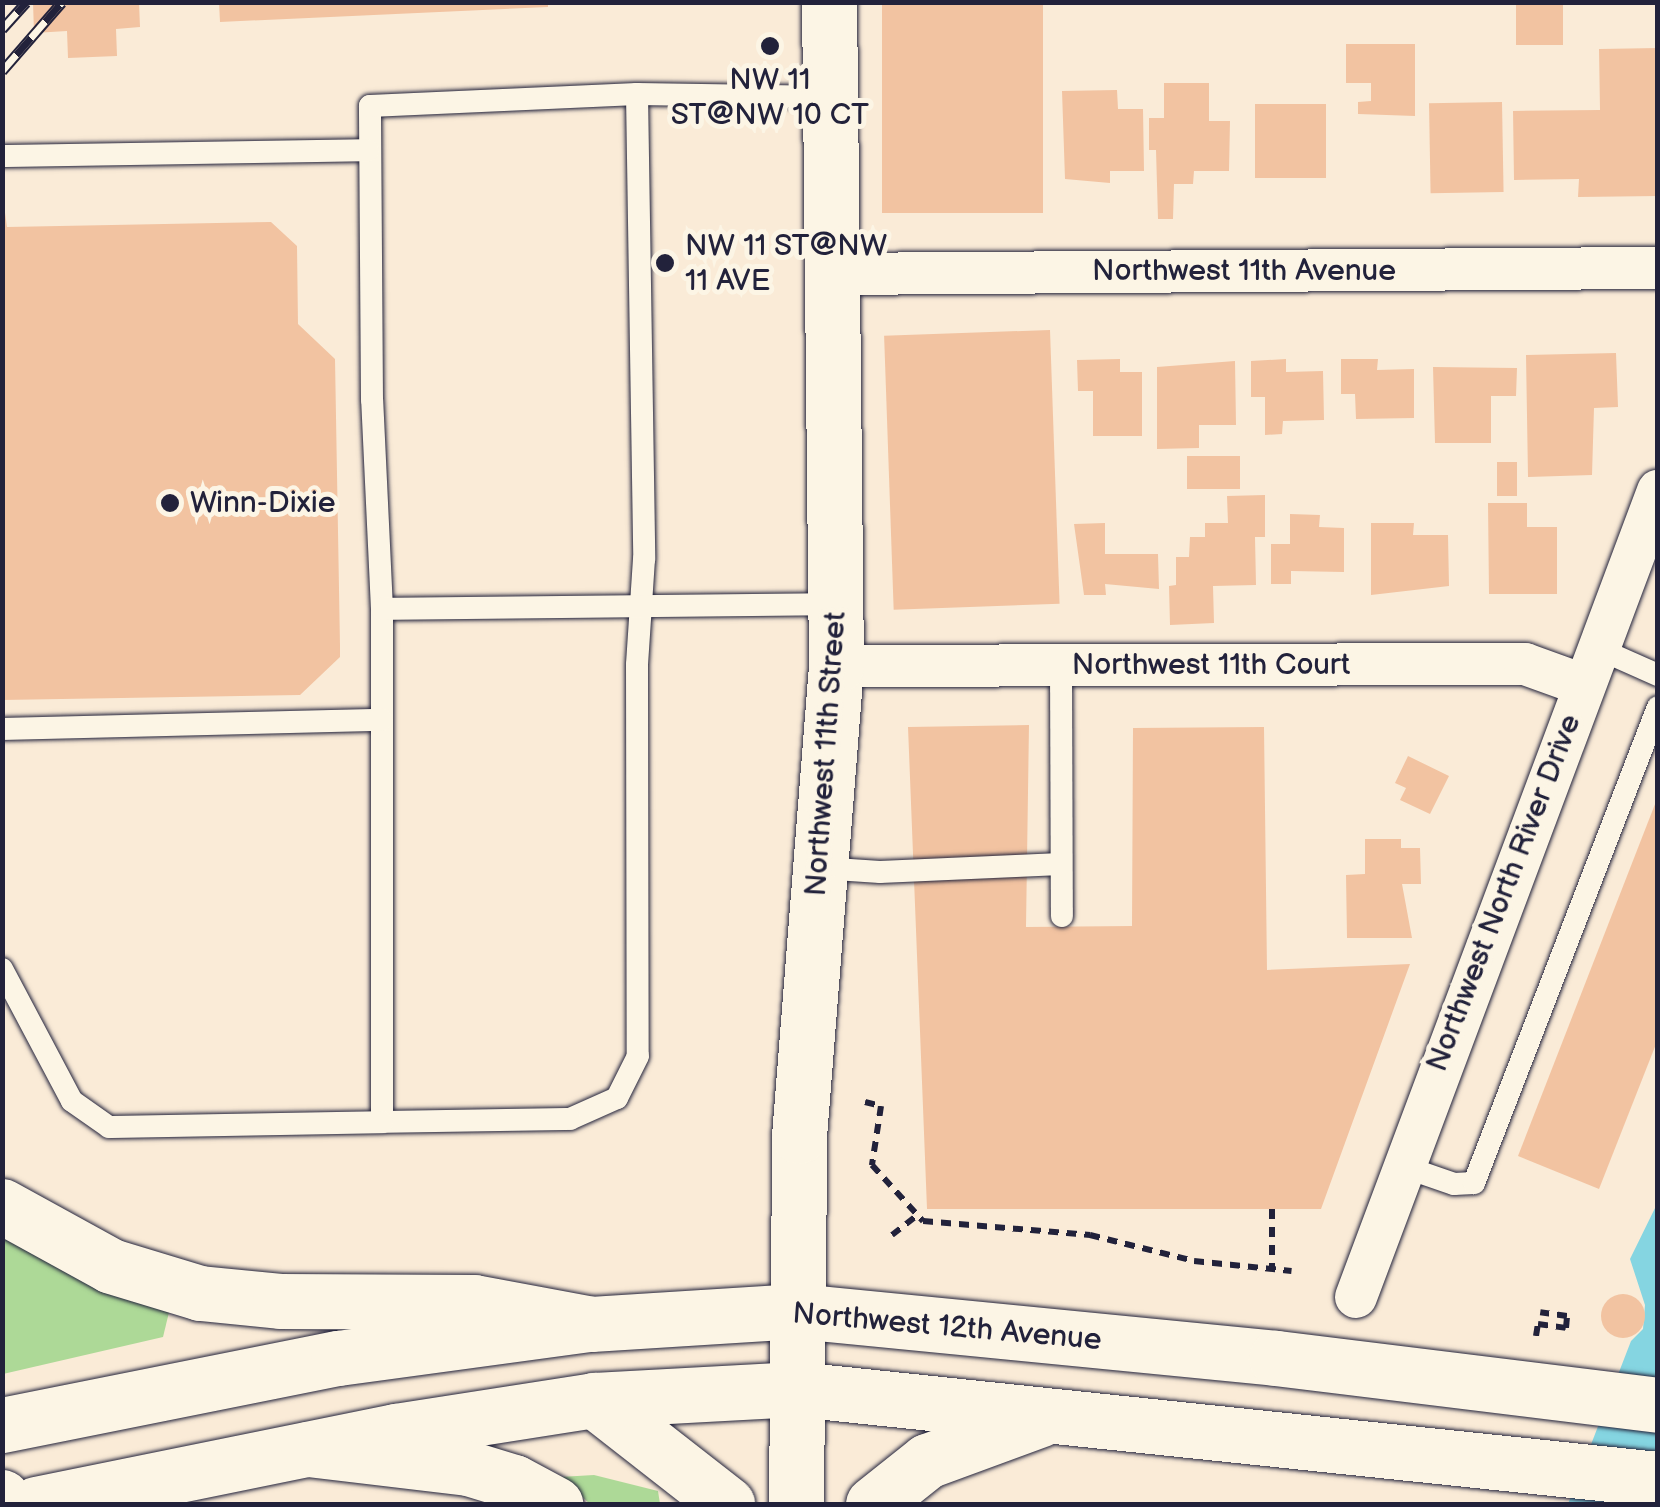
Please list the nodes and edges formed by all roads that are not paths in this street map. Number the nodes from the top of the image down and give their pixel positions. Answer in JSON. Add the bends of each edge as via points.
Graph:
{"nodes":[{"id":1,"x":829,"y":2,"type":"edge"},
{"id":2,"x":637,"y":94,"type":"junction"},
{"id":3,"x":830,"y":97,"type":"junction"},
{"id":4,"x":368,"y":150,"type":"junction"},
{"id":5,"x":2,"y":156,"type":"edge"},
{"id":6,"x":1658,"y":268,"type":"edge"},
{"id":7,"x":832,"y":274,"type":"junction"},
{"id":8,"x":1658,"y":491,"type":"edge"},
{"id":9,"x":644,"y":602,"type":"junction"},
{"id":10,"x":837,"y":604,"type":"junction"},
{"id":11,"x":382,"y":609,"type":"junction"},
{"id":12,"x":1061,"y":665,"type":"junction"},
{"id":13,"x":836,"y":666,"type":"junction"},
{"id":14,"x":1590,"y":666,"type":"junction"},
{"id":15,"x":1658,"y":675,"type":"edge"},
{"id":16,"x":1658,"y":707,"type":"edge"},
{"id":17,"x":382,"y":720,"type":"junction"},
{"id":18,"x":2,"y":729,"type":"edge"},
{"id":19,"x":1061,"y":864,"type":"junction"},
{"id":20,"x":820,"y":868,"type":"junction"},
{"id":21,"x":1062,"y":916,"type":"dead end"},
{"id":22,"x":2,"y":969,"type":"edge"},
{"id":23,"x":382,"y":1122,"type":"junction"},
{"id":24,"x":1402,"y":1166,"type":"junction"},
{"id":25,"x":2,"y":1206,"type":"edge"},
{"id":26,"x":1356,"y":1297,"type":"dead end"},
{"id":27,"x":798,"y":1311,"type":"junction"},
{"id":28,"x":591,"y":1324,"type":"junction"},
{"id":29,"x":797,"y":1390,"type":"junction"},
{"id":30,"x":594,"y":1400,"type":"junction"},
{"id":31,"x":1658,"y":1405,"type":"edge"},
{"id":32,"x":1054,"y":1414,"type":"junction"},
{"id":33,"x":2,"y":1425,"type":"edge"},
{"id":34,"x":308,"y":1450,"type":"junction"},
{"id":35,"x":1658,"y":1480,"type":"edge"},
{"id":36,"x":185,"y":1490,"type":"edge"},
{"id":37,"x":2,"y":1497,"type":"edge"},
{"id":38,"x":6,"y":1504,"type":"edge"},
{"id":39,"x":36,"y":1504,"type":"edge"},
{"id":40,"x":555,"y":1504,"type":"edge"},
{"id":41,"x":727,"y":1504,"type":"edge"},
{"id":42,"x":796,"y":1504,"type":"edge"},
{"id":43,"x":873,"y":1504,"type":"edge"}],
"edges":[{"from":1,"to":3,"type":"main road","name":"Northwest 11th Street"},
{"from":2,"to":3,"type":"lane"},
{"from":2,"to":4,"type":"lane","via":[[370,106]]},
{"from":2,"to":9,"type":"lane"},
{"from":3,"to":7,"type":"main road","name":"Northwest 11th Street"},
{"from":4,"to":5,"type":"lane"},
{"from":4,"to":11,"type":"lane"},
{"from":6,"to":7,"type":"street","name":"Northwest 11th Avenue"},
{"from":7,"to":10,"type":"main road","name":"Northwest 11th Street"},
{"from":8,"to":14,"type":"street","name":"Northwest North River Drive"},
{"from":9,"to":10,"type":"lane"},
{"from":9,"to":11,"type":"lane"},
{"from":9,"to":23,"type":"lane","via":[[636,665],[639,1010],[631,1079],[616,1098],[570,1120]]},
{"from":10,"to":13,"type":"main road","name":"Northwest 11th Street"},
{"from":11,"to":17,"type":"lane"},
{"from":12,"to":13,"type":"street","name":"Northwest 11th Court"},
{"from":12,"to":14,"type":"street","name":"Northwest 11th Court"},
{"from":12,"to":19,"type":"lane"},
{"from":13,"to":20,"type":"main road","name":"Northwest 11th Street"},
{"from":14,"to":15,"type":"lane"},
{"from":14,"to":24,"type":"street","name":"Northwest North River Drive"},
{"from":16,"to":24,"type":"lane","via":[[1474,1183],[1454,1184]]},
{"from":17,"to":18,"type":"lane"},
{"from":17,"to":23,"type":"lane"},
{"from":19,"to":20,"type":"lane"},
{"from":19,"to":21,"type":"lane"},
{"from":20,"to":27,"type":"main road","name":"Northwest 11th Street","via":[[799,1136]]},
{"from":22,"to":23,"type":"lane","via":[[72,1101],[109,1127]]},
{"from":24,"to":26,"type":"street","name":"Northwest North River Drive"},
{"from":25,"to":28,"type":"main road","via":[[111,1266],[200,1293],[280,1301],[474,1302]]},
{"from":27,"to":28,"type":"main road","name":"Northwest 12th Avenue"},
{"from":27,"to":29,"type":"main road","name":"Northwest 11th Street"},
{"from":27,"to":31,"type":"main road","name":"Northwest 12th Avenue","via":[[1276,1358]]},
{"from":28,"to":33,"type":"main road","name":"Northwest 12th Avenue","via":[[338,1358]]},
{"from":29,"to":30,"type":"main road"},
{"from":29,"to":32,"type":"main road"},
{"from":29,"to":42,"type":"main road","name":"Northwest 11th Street"},
{"from":30,"to":34,"type":"main road"},
{"from":30,"to":41,"type":"main road"},
{"from":32,"to":35,"type":"main road"},
{"from":32,"to":43,"type":"main road","via":[[927,1461]]},
{"from":34,"to":36,"type":"main road"},
{"from":34,"to":40,"type":"main road","via":[[468,1468]]},
{"from":36,"to":39,"type":"main road"},
{"from":37,"to":38,"type":"main road"}]}
